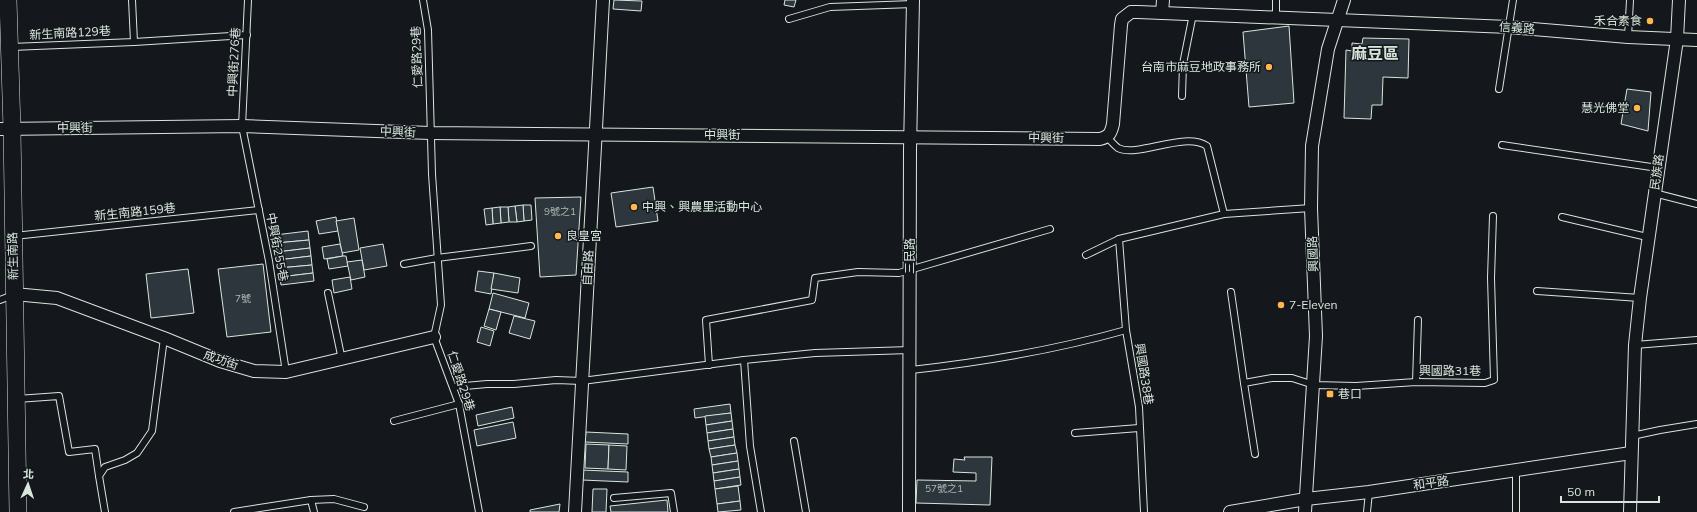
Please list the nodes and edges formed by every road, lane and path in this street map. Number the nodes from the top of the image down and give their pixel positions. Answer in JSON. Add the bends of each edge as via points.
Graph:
{"nodes":[{"id":1,"x":8,"y":0,"type":"edge"},
{"id":2,"x":132,"y":0,"type":"edge"},
{"id":3,"x":248,"y":0,"type":"edge"},
{"id":4,"x":423,"y":0,"type":"edge"},
{"id":5,"x":603,"y":0,"type":"edge"},
{"id":6,"x":1163,"y":0,"type":"edge"},
{"id":7,"x":1276,"y":0,"type":"edge"},
{"id":8,"x":1344,"y":0,"type":"edge"},
{"id":9,"x":1513,"y":0,"type":"edge"},
{"id":10,"x":1630,"y":0,"type":"edge"},
{"id":11,"x":1679,"y":0,"type":"edge"},
{"id":12,"x":913,"y":2,"type":"edge"},
{"id":13,"x":1162,"y":13,"type":"junction"},
{"id":14,"x":1193,"y":14,"type":"junction"},
{"id":15,"x":1276,"y":18,"type":"junction"},
{"id":16,"x":789,"y":19,"type":"dead end"},
{"id":17,"x":1337,"y":21,"type":"junction"},
{"id":18,"x":1509,"y":27,"type":"junction"},
{"id":19,"x":247,"y":35,"type":"junction"},
{"id":20,"x":1628,"y":37,"type":"junction"},
{"id":21,"x":1677,"y":39,"type":"junction"},
{"id":22,"x":1697,"y":40,"type":"edge"},
{"id":23,"x":134,"y":42,"type":"junction"},
{"id":24,"x":8,"y":47,"type":"junction"},
{"id":25,"x":1499,"y":89,"type":"dead end"},
{"id":26,"x":1182,"y":96,"type":"dead end"},
{"id":27,"x":242,"y":126,"type":"junction"},
{"id":28,"x":6,"y":129,"type":"edge"},
{"id":29,"x":430,"y":133,"type":"junction"},
{"id":30,"x":596,"y":134,"type":"junction"},
{"id":31,"x":910,"y":136,"type":"junction"},
{"id":32,"x":1107,"y":137,"type":"junction"},
{"id":33,"x":1502,"y":145,"type":"dead end"},
{"id":34,"x":1658,"y":168,"type":"junction"},
{"id":35,"x":1654,"y":193,"type":"junction"},
{"id":36,"x":1697,"y":204,"type":"edge"},
{"id":37,"x":1311,"y":208,"type":"junction"},
{"id":38,"x":259,"y":210,"type":"junction"},
{"id":39,"x":1224,"y":214,"type":"junction"},
{"id":40,"x":1493,"y":216,"type":"dead end"},
{"id":41,"x":1562,"y":218,"type":"dead end"},
{"id":42,"x":1050,"y":229,"type":"dead end"},
{"id":43,"x":13,"y":236,"type":"junction"},
{"id":44,"x":1648,"y":237,"type":"junction"},
{"id":45,"x":1119,"y":239,"type":"junction"},
{"id":46,"x":531,"y":246,"type":"dead end"},
{"id":47,"x":1086,"y":255,"type":"dead end"},
{"id":48,"x":437,"y":258,"type":"junction"},
{"id":49,"x":404,"y":264,"type":"dead end"},
{"id":50,"x":910,"y":269,"type":"junction"},
{"id":51,"x":1537,"y":291,"type":"dead end"},
{"id":52,"x":1231,"y":292,"type":"dead end"},
{"id":53,"x":328,"y":293,"type":"dead end"},
{"id":54,"x":7,"y":297,"type":"edge"},
{"id":55,"x":1640,"y":298,"type":"junction"},
{"id":56,"x":1418,"y":320,"type":"dead end"},
{"id":57,"x":1126,"y":330,"type":"junction"},
{"id":58,"x":164,"y":338,"type":"junction"},
{"id":59,"x":434,"y":338,"type":"junction"},
{"id":60,"x":1697,"y":340,"type":"edge"},
{"id":61,"x":1635,"y":345,"type":"junction"},
{"id":62,"x":910,"y":350,"type":"junction"},
{"id":63,"x":342,"y":360,"type":"junction"},
{"id":64,"x":744,"y":360,"type":"junction"},
{"id":65,"x":709,"y":365,"type":"junction"},
{"id":66,"x":911,"y":370,"type":"junction"},
{"id":67,"x":286,"y":372,"type":"junction"},
{"id":68,"x":582,"y":381,"type":"junction"},
{"id":69,"x":1416,"y":382,"type":"junction"},
{"id":70,"x":1244,"y":383,"type":"junction"},
{"id":71,"x":1314,"y":385,"type":"junction"},
{"id":72,"x":454,"y":388,"type":"junction"},
{"id":73,"x":16,"y":399,"type":"junction"},
{"id":74,"x":459,"y":404,"type":"junction"},
{"id":75,"x":394,"y":421,"type":"dead end"},
{"id":76,"x":1697,"y":424,"type":"edge"},
{"id":77,"x":1139,"y":428,"type":"junction"},
{"id":78,"x":1075,"y":433,"type":"dead end"},
{"id":79,"x":1632,"y":436,"type":"junction"},
{"id":80,"x":794,"y":441,"type":"dead end"},
{"id":81,"x":1631,"y":453,"type":"junction"},
{"id":82,"x":1255,"y":454,"type":"dead end"},
{"id":83,"x":1516,"y":470,"type":"junction"},
{"id":84,"x":98,"y":476,"type":"junction"},
{"id":85,"x":1369,"y":492,"type":"junction"},
{"id":86,"x":614,"y":498,"type":"dead end"},
{"id":87,"x":1306,"y":499,"type":"junction"},
{"id":88,"x":311,"y":500,"type":"junction"},
{"id":89,"x":364,"y":507,"type":"dead end"},
{"id":90,"x":1244,"y":511,"type":"edge"},
{"id":91,"x":18,"y":512,"type":"edge"},
{"id":92,"x":105,"y":512,"type":"edge"},
{"id":93,"x":234,"y":512,"type":"edge"},
{"id":94,"x":314,"y":512,"type":"edge"},
{"id":95,"x":479,"y":512,"type":"edge"},
{"id":96,"x":575,"y":512,"type":"edge"},
{"id":97,"x":674,"y":512,"type":"edge"},
{"id":98,"x":761,"y":512,"type":"edge"},
{"id":99,"x":806,"y":512,"type":"edge"},
{"id":100,"x":910,"y":512,"type":"edge"},
{"id":101,"x":1144,"y":512,"type":"edge"},
{"id":102,"x":1230,"y":512,"type":"edge"},
{"id":103,"x":1305,"y":512,"type":"edge"},
{"id":104,"x":1367,"y":512,"type":"edge"},
{"id":105,"x":1516,"y":512,"type":"edge"},
{"id":106,"x":1630,"y":512,"type":"edge"}],
"edges":[{"from":1,"to":24,"type":"main road","name":"新生南路"},
{"from":2,"to":23,"type":"lane"},
{"from":3,"to":19,"type":"lane","name":"中興街276巷"},
{"from":4,"to":29,"type":"lane","name":"仁愛路29巷","via":[[428,30]]},
{"from":5,"to":30,"type":"street","name":"自由路"},
{"from":6,"to":13,"type":"street"},
{"from":7,"to":15,"type":"lane"},
{"from":8,"to":17,"type":"street","name":"興國路"},
{"from":9,"to":18,"type":"lane"},
{"from":10,"to":20,"type":"lane"},
{"from":11,"to":21,"type":"street","name":"民族路"},
{"from":12,"to":16,"type":"lane","via":[[830,7]]},
{"from":12,"to":31,"type":"street","name":"三民路"},
{"from":13,"to":14,"type":"street"},
{"from":13,"to":32,"type":"street","via":[[1131,12],[1122,19],[1114,124],[1112,132]]},
{"from":14,"to":15,"type":"street"},
{"from":14,"to":26,"type":"lane","via":[[1183,64]]},
{"from":15,"to":17,"type":"street"},
{"from":17,"to":18,"type":"street","name":"信義路"},
{"from":17,"to":37,"type":"street","name":"興國路","via":[[1328,49],[1315,124]]},
{"from":18,"to":20,"type":"street","name":"信義路"},
{"from":18,"to":25,"type":"lane"},
{"from":19,"to":23,"type":"lane","name":"新生南路129巷"},
{"from":19,"to":27,"type":"lane","name":"中興街276巷"},
{"from":20,"to":21,"type":"street","name":"信義路"},
{"from":21,"to":22,"type":"street","name":"信義路"},
{"from":21,"to":34,"type":"street","name":"民族路"},
{"from":23,"to":24,"type":"lane","name":"新生南路129巷"},
{"from":24,"to":28,"type":"main road","name":"新生南路"},
{"from":27,"to":28,"type":"street","name":"中興街"},
{"from":27,"to":29,"type":"street","name":"中興街"},
{"from":27,"to":38,"type":"lane","name":"中興街255巷"},
{"from":28,"to":43,"type":"main road","name":"新生南路"},
{"from":29,"to":30,"type":"street","name":"中興街"},
{"from":29,"to":48,"type":"lane","name":"仁愛路29巷"},
{"from":30,"to":31,"type":"street","name":"中興街"},
{"from":30,"to":68,"type":"street","name":"自由路"},
{"from":31,"to":32,"type":"street","name":"中興街","via":[[1100,139]]},
{"from":31,"to":50,"type":"street","name":"三民路"},
{"from":32,"to":39,"type":"lane","via":[[1119,148],[1130,150],[1202,142],[1207,146]]},
{"from":33,"to":34,"type":"lane"},
{"from":34,"to":35,"type":"street","name":"民族路"},
{"from":35,"to":36,"type":"lane"},
{"from":35,"to":44,"type":"street","name":"民族路"},
{"from":37,"to":39,"type":"lane"},
{"from":37,"to":71,"type":"street","name":"興國路","via":[[1316,325]]},
{"from":38,"to":43,"type":"lane","name":"新生南路159巷"},
{"from":38,"to":67,"type":"lane","name":"中興街255巷"},
{"from":39,"to":45,"type":"lane"},
{"from":40,"to":69,"type":"lane","name":"興國路31巷","via":[[1491,278],[1494,380],[1485,383]]},
{"from":41,"to":44,"type":"lane"},
{"from":42,"to":50,"type":"lane"},
{"from":43,"to":54,"type":"main road","name":"新生南路"},
{"from":44,"to":55,"type":"street","name":"民族路"},
{"from":45,"to":47,"type":"lane"},
{"from":45,"to":57,"type":"lane","name":"興國路38巷"},
{"from":46,"to":48,"type":"lane"},
{"from":48,"to":49,"type":"lane"},
{"from":48,"to":59,"type":"lane","name":"仁愛路29巷","via":[[441,305]]},
{"from":50,"to":62,"type":"street","name":"三民路"},
{"from":50,"to":65,"type":"lane","via":[[899,273],[858,272],[815,278],[812,300],[706,320]]},
{"from":51,"to":55,"type":"lane"},
{"from":52,"to":70,"type":"lane"},
{"from":53,"to":63,"type":"lane"},
{"from":54,"to":58,"type":"street","name":"成功街","via":[[57,298]]},
{"from":54,"to":73,"type":"main road","name":"新生南路"},
{"from":55,"to":61,"type":"street","name":"民族路"},
{"from":56,"to":69,"type":"lane"},
{"from":57,"to":66,"type":"lane","via":[[1076,344],[1007,357]]},
{"from":57,"to":77,"type":"lane","name":"興國路38巷","via":[[1139,407]]},
{"from":58,"to":67,"type":"street","name":"成功街","via":[[220,361],[254,371]]},
{"from":58,"to":84,"type":"lane","via":[[152,431],[137,453],[105,467]]},
{"from":59,"to":63,"type":"street","name":"成功街"},
{"from":59,"to":72,"type":"lane","name":"仁愛路29巷"},
{"from":60,"to":61,"type":"lane"},
{"from":61,"to":79,"type":"street","name":"民族路"},
{"from":62,"to":64,"type":"lane","via":[[814,353]]},
{"from":62,"to":66,"type":"street","name":"三民路"},
{"from":63,"to":67,"type":"street","name":"成功街"},
{"from":64,"to":65,"type":"lane"},
{"from":64,"to":98,"type":"lane","via":[[750,446]]},
{"from":65,"to":68,"type":"lane"},
{"from":66,"to":100,"type":"street","name":"三民路"},
{"from":68,"to":72,"type":"lane","via":[[556,380]]},
{"from":68,"to":96,"type":"street","name":"自由路"},
{"from":69,"to":71,"type":"lane","name":"興國路31巷","via":[[1356,386]]},
{"from":70,"to":71,"type":"lane","name":"興國路31巷","via":[[1272,378],[1292,378]]},
{"from":70,"to":82,"type":"lane"},
{"from":71,"to":87,"type":"street","name":"興國路"},
{"from":72,"to":74,"type":"lane","name":"仁愛路29巷"},
{"from":73,"to":84,"type":"lane","via":[[59,396],[69,452],[95,450]]},
{"from":73,"to":91,"type":"main road","name":"新生南路"},
{"from":74,"to":75,"type":"lane"},
{"from":74,"to":95,"type":"lane","name":"仁愛路29巷"},
{"from":76,"to":79,"type":"lane"},
{"from":77,"to":78,"type":"lane"},
{"from":77,"to":101,"type":"lane","name":"興國路38巷"},
{"from":79,"to":81,"type":"street","name":"民族路"},
{"from":80,"to":99,"type":"lane"},
{"from":81,"to":83,"type":"street","name":"和平路"},
{"from":81,"to":106,"type":"street","name":"民族路"},
{"from":83,"to":85,"type":"street","name":"和平路"},
{"from":83,"to":105,"type":"lane"},
{"from":84,"to":92,"type":"lane"},
{"from":85,"to":87,"type":"street","name":"和平路"},
{"from":85,"to":104,"type":"lane"},
{"from":86,"to":97,"type":"lane","via":[[671,493]]},
{"from":87,"to":90,"type":"street","name":"和平路"},
{"from":87,"to":103,"type":"street","name":"興國路"},
{"from":88,"to":89,"type":"lane","via":[[334,499]]},
{"from":88,"to":93,"type":"lane"},
{"from":88,"to":94,"type":"lane"},
{"from":90,"to":102,"type":"street","name":"和平路"}]}
